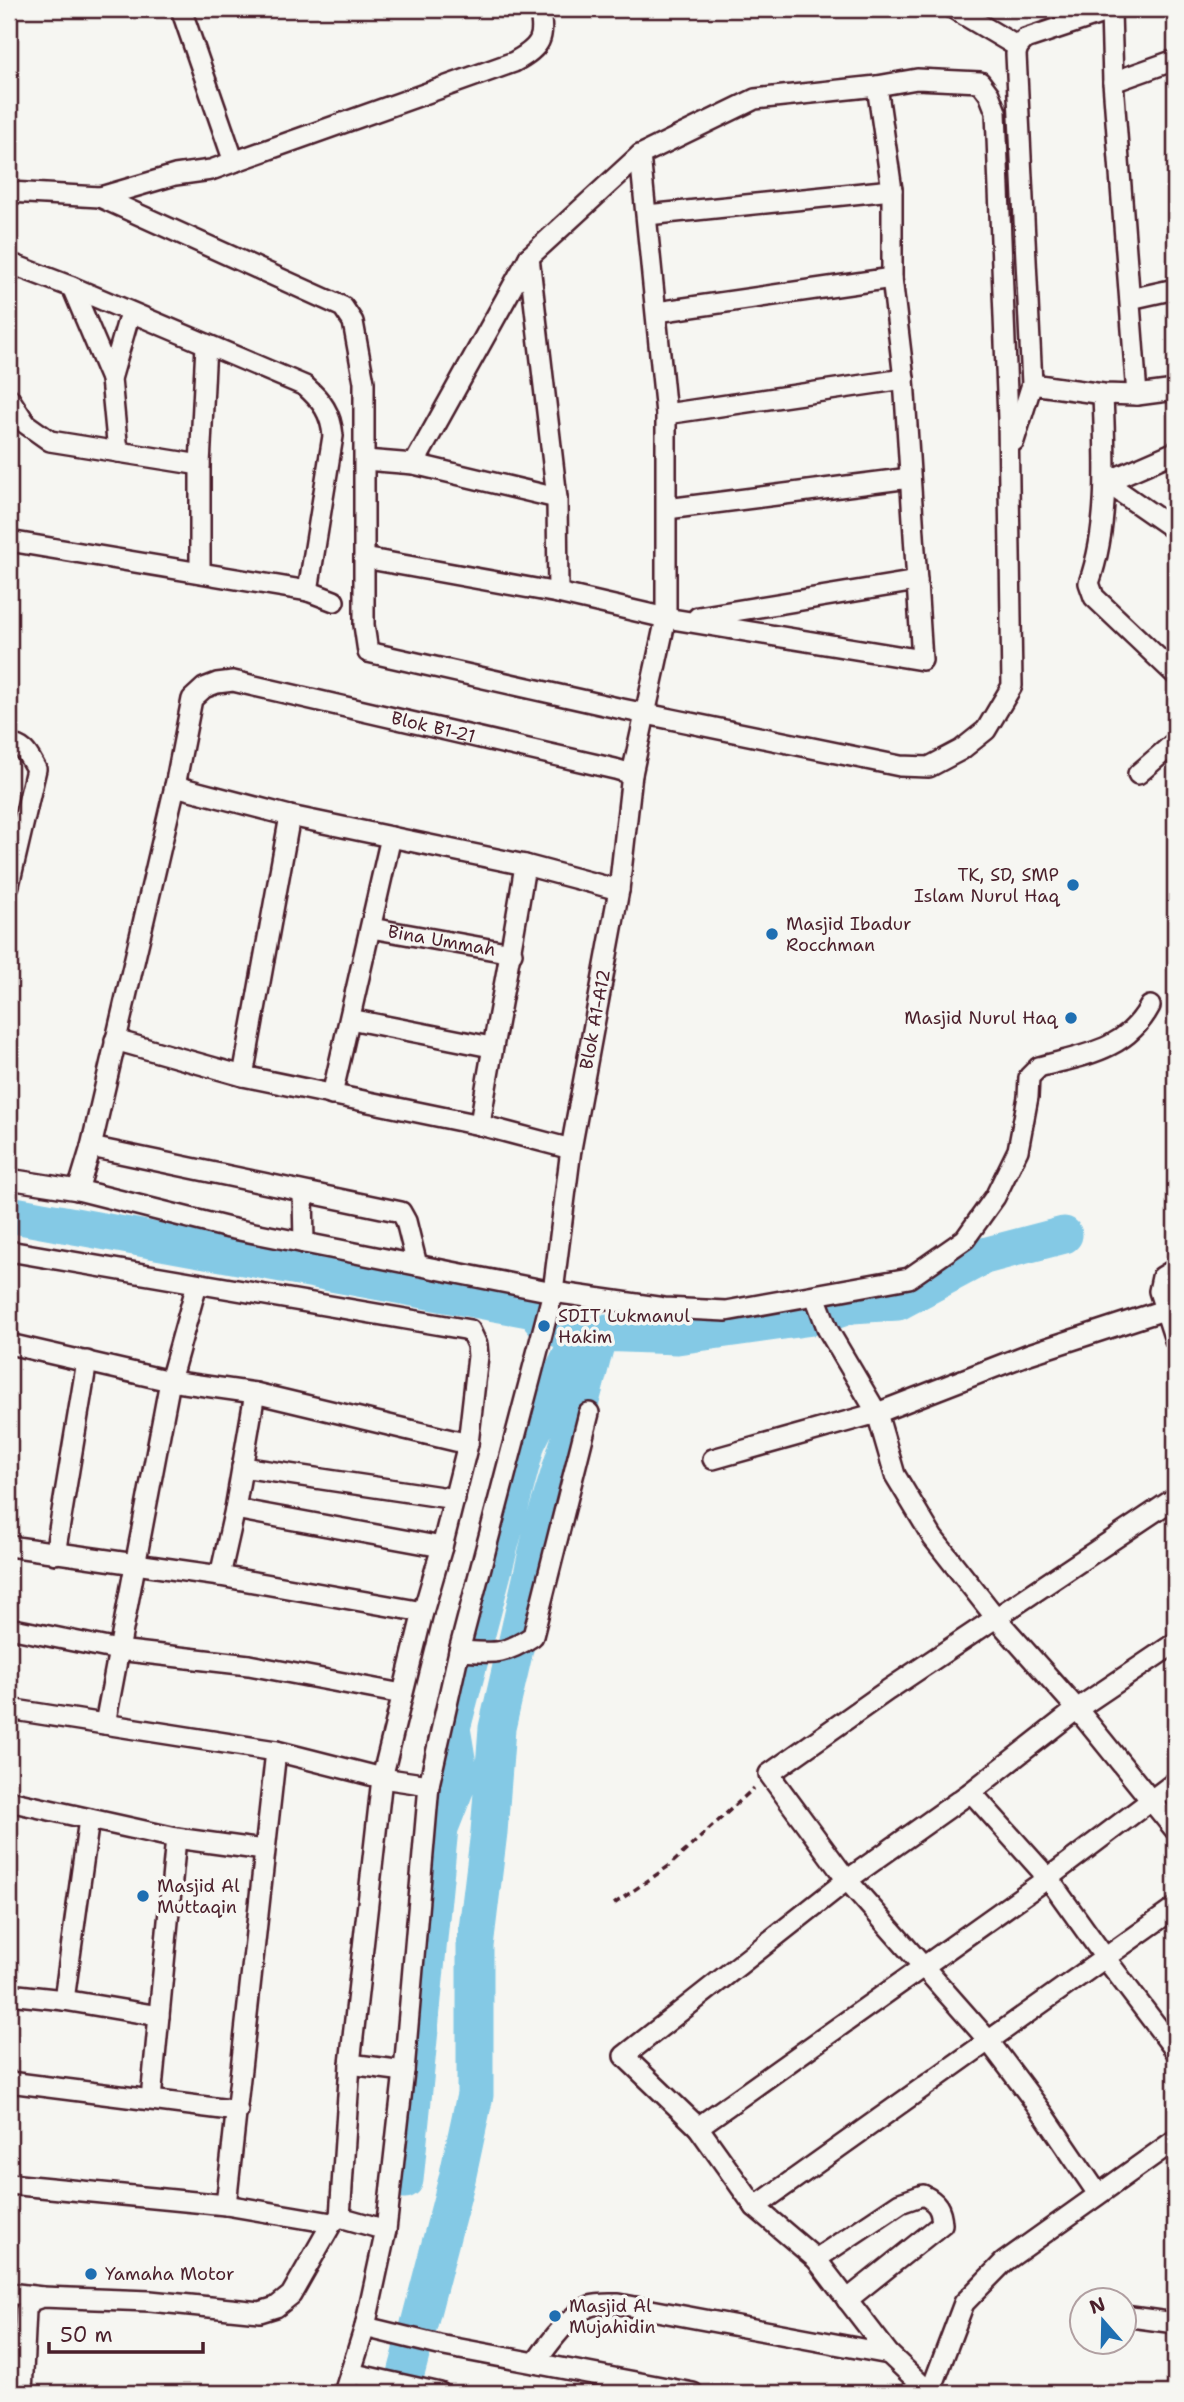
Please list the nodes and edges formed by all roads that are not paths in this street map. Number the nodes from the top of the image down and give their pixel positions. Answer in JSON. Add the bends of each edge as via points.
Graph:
{"nodes":[{"id":1,"x":181,"y":9,"type":"edge"},
{"id":2,"x":539,"y":9,"type":"edge"},
{"id":3,"x":954,"y":9,"type":"edge"},
{"id":4,"x":1113,"y":10,"type":"edge"},
{"id":5,"x":1018,"y":47,"type":"junction"},
{"id":6,"x":1175,"y":60,"type":"edge"},
{"id":7,"x":1113,"y":82,"type":"junction"},
{"id":8,"x":877,"y":86,"type":"junction"},
{"id":9,"x":640,"y":155,"type":"junction"},
{"id":10,"x":234,"y":162,"type":"junction"},
{"id":11,"x":892,"y":190,"type":"junction"},
{"id":12,"x":9,"y":192,"type":"edge"},
{"id":13,"x":100,"y":197,"type":"junction"},
{"id":14,"x":647,"y":215,"type":"junction"},
{"id":15,"x":529,"y":257,"type":"junction"},
{"id":16,"x":9,"y":262,"type":"edge"},
{"id":17,"x":892,"y":278,"type":"junction"},
{"id":18,"x":72,"y":287,"type":"junction"},
{"id":19,"x":1175,"y":289,"type":"edge"},
{"id":20,"x":1130,"y":299,"type":"junction"},
{"id":21,"x":657,"y":312,"type":"junction"},
{"id":22,"x":130,"y":313,"type":"junction"},
{"id":23,"x":206,"y":345,"type":"junction"},
{"id":24,"x":111,"y":379,"type":"junction"},
{"id":25,"x":904,"y":379,"type":"junction"},
{"id":26,"x":1032,"y":384,"type":"junction"},
{"id":27,"x":1175,"y":390,"type":"edge"},
{"id":28,"x":1103,"y":394,"type":"junction"},
{"id":29,"x":1137,"y":395,"type":"junction"},
{"id":30,"x":9,"y":398,"type":"edge"},
{"id":31,"x":666,"y":414,"type":"junction"},
{"id":32,"x":118,"y":452,"type":"junction"},
{"id":33,"x":1175,"y":452,"type":"edge"},
{"id":34,"x":1009,"y":458,"type":"junction"},
{"id":35,"x":365,"y":460,"type":"junction"},
{"id":36,"x":414,"y":464,"type":"junction"},
{"id":37,"x":200,"y":465,"type":"junction"},
{"id":38,"x":910,"y":478,"type":"junction"},
{"id":39,"x":1106,"y":482,"type":"junction"},
{"id":40,"x":558,"y":498,"type":"junction"},
{"id":41,"x":667,"y":509,"type":"junction"},
{"id":42,"x":1175,"y":530,"type":"edge"},
{"id":43,"x":9,"y":541,"type":"edge"},
{"id":44,"x":364,"y":558,"type":"junction"},
{"id":45,"x":200,"y":572,"type":"junction"},
{"id":46,"x":917,"y":581,"type":"junction"},
{"id":47,"x":308,"y":591,"type":"junction"},
{"id":48,"x":558,"y":593,"type":"junction"},
{"id":49,"x":334,"y":601,"type":"dead end"},
{"id":50,"x":673,"y":619,"type":"junction"},
{"id":51,"x":1175,"y":674,"type":"edge"},
{"id":52,"x":645,"y":714,"type":"junction"},
{"id":53,"x":1175,"y":742,"type":"edge"},
{"id":54,"x":9,"y":745,"type":"edge"},
{"id":55,"x":632,"y":774,"type":"junction"},
{"id":56,"x":1138,"y":774,"type":"dead end"},
{"id":57,"x":175,"y":786,"type":"junction"},
{"id":58,"x":290,"y":816,"type":"junction"},
{"id":59,"x":391,"y":837,"type":"junction"},
{"id":60,"x":525,"y":865,"type":"junction"},
{"id":61,"x":9,"y":885,"type":"edge"},
{"id":62,"x":619,"y":890,"type":"junction"},
{"id":63,"x":371,"y":928,"type":"junction"},
{"id":64,"x":512,"y":953,"type":"junction"},
{"id":65,"x":1150,"y":1006,"type":"dead end"},
{"id":66,"x":350,"y":1019,"type":"junction"},
{"id":67,"x":116,"y":1040,"type":"junction"},
{"id":68,"x":491,"y":1047,"type":"junction"},
{"id":69,"x":243,"y":1076,"type":"junction"},
{"id":70,"x":332,"y":1095,"type":"junction"},
{"id":71,"x":480,"y":1125,"type":"junction"},
{"id":72,"x":91,"y":1147,"type":"junction"},
{"id":73,"x":571,"y":1149,"type":"junction"},
{"id":74,"x":9,"y":1179,"type":"edge"},
{"id":75,"x":78,"y":1190,"type":"junction"},
{"id":76,"x":303,"y":1193,"type":"junction"},
{"id":77,"x":304,"y":1243,"type":"junction"},
{"id":78,"x":9,"y":1251,"type":"edge"},
{"id":79,"x":417,"y":1265,"type":"junction"},
{"id":80,"x":1175,"y":1269,"type":"edge"},
{"id":81,"x":197,"y":1284,"type":"junction"},
{"id":82,"x":553,"y":1292,"type":"junction"},
{"id":83,"x":817,"y":1302,"type":"junction"},
{"id":84,"x":1164,"y":1311,"type":"junction"},
{"id":85,"x":1175,"y":1339,"type":"edge"},
{"id":86,"x":10,"y":1349,"type":"edge"},
{"id":87,"x":87,"y":1361,"type":"junction"},
{"id":88,"x":170,"y":1381,"type":"junction"},
{"id":89,"x":255,"y":1393,"type":"junction"},
{"id":90,"x":589,"y":1413,"type":"dead end"},
{"id":91,"x":877,"y":1413,"type":"junction"},
{"id":92,"x":468,"y":1444,"type":"junction"},
{"id":93,"x":713,"y":1459,"type":"dead end"},
{"id":94,"x":242,"y":1467,"type":"junction"},
{"id":95,"x":455,"y":1499,"type":"junction"},
{"id":96,"x":1175,"y":1499,"type":"edge"},
{"id":97,"x":235,"y":1509,"type":"junction"},
{"id":98,"x":9,"y":1546,"type":"edge"},
{"id":99,"x":442,"y":1547,"type":"junction"},
{"id":100,"x":55,"y":1554,"type":"junction"},
{"id":101,"x":134,"y":1564,"type":"junction"},
{"id":102,"x":220,"y":1576,"type":"junction"},
{"id":103,"x":422,"y":1612,"type":"junction"},
{"id":104,"x":997,"y":1619,"type":"junction"},
{"id":105,"x":9,"y":1628,"type":"edge"},
{"id":106,"x":1175,"y":1643,"type":"edge"},
{"id":107,"x":118,"y":1650,"type":"junction"},
{"id":108,"x":459,"y":1651,"type":"junction"},
{"id":109,"x":402,"y":1694,"type":"junction"},
{"id":110,"x":9,"y":1709,"type":"edge"},
{"id":111,"x":1077,"y":1709,"type":"junction"},
{"id":112,"x":105,"y":1724,"type":"junction"},
{"id":113,"x":276,"y":1751,"type":"junction"},
{"id":114,"x":385,"y":1779,"type":"junction"},
{"id":115,"x":1175,"y":1782,"type":"edge"},
{"id":116,"x":421,"y":1784,"type":"junction"},
{"id":117,"x":971,"y":1792,"type":"junction"},
{"id":118,"x":1152,"y":1800,"type":"junction"},
{"id":119,"x":9,"y":1801,"type":"edge"},
{"id":120,"x":89,"y":1819,"type":"junction"},
{"id":121,"x":1175,"y":1830,"type":"edge"},
{"id":122,"x":176,"y":1838,"type":"junction"},
{"id":123,"x":264,"y":1850,"type":"junction"},
{"id":124,"x":1048,"y":1878,"type":"junction"},
{"id":125,"x":847,"y":1880,"type":"junction"},
{"id":126,"x":1175,"y":1908,"type":"edge"},
{"id":127,"x":1106,"y":1959,"type":"junction"},
{"id":128,"x":924,"y":1966,"type":"junction"},
{"id":129,"x":9,"y":1994,"type":"edge"},
{"id":130,"x":64,"y":2000,"type":"junction"},
{"id":131,"x":159,"y":2016,"type":"junction"},
{"id":132,"x":988,"y":2040,"type":"junction"},
{"id":133,"x":1175,"y":2050,"type":"edge"},
{"id":134,"x":354,"y":2065,"type":"junction"},
{"id":135,"x":397,"y":2071,"type":"junction"},
{"id":136,"x":9,"y":2082,"type":"edge"},
{"id":137,"x":151,"y":2099,"type":"junction"},
{"id":138,"x":238,"y":2110,"type":"junction"},
{"id":139,"x":698,"y":2127,"type":"junction"},
{"id":140,"x":1175,"y":2140,"type":"edge"},
{"id":141,"x":9,"y":2184,"type":"edge"},
{"id":142,"x":1098,"y":2194,"type":"junction"},
{"id":143,"x":226,"y":2205,"type":"junction"},
{"id":144,"x":755,"y":2207,"type":"junction"},
{"id":145,"x":336,"y":2220,"type":"junction"},
{"id":146,"x":386,"y":2230,"type":"junction"},
{"id":147,"x":816,"y":2259,"type":"junction"},
{"id":148,"x":9,"y":2293,"type":"edge"},
{"id":149,"x":42,"y":2297,"type":"junction"},
{"id":150,"x":847,"y":2300,"type":"junction"},
{"id":151,"x":1138,"y":2318,"type":"edge"},
{"id":152,"x":1175,"y":2323,"type":"edge"},
{"id":153,"x":375,"y":2330,"type":"junction"},
{"id":154,"x":888,"y":2354,"type":"junction"},
{"id":155,"x":535,"y":2363,"type":"junction"},
{"id":156,"x":355,"y":2374,"type":"junction"},
{"id":157,"x":22,"y":2393,"type":"edge"},
{"id":158,"x":344,"y":2393,"type":"edge"},
{"id":159,"x":440,"y":2393,"type":"edge"},
{"id":160,"x":693,"y":2393,"type":"edge"},
{"id":161,"x":930,"y":2393,"type":"edge"}],
"edges":[{"from":1,"to":10,"type":"street"},
{"from":2,"to":10,"type":"street","via":[[544,28],[538,44],[514,62]]},
{"from":3,"to":5,"type":"street"},
{"from":4,"to":5,"type":"street","via":[[1025,39]]},
{"from":4,"to":7,"type":"street"},
{"from":5,"to":26,"type":"street"},
{"from":6,"to":7,"type":"street"},
{"from":7,"to":20,"type":"street"},
{"from":8,"to":9,"type":"street","via":[[755,99]]},
{"from":8,"to":11,"type":"street"},
{"from":8,"to":34,"type":"street","via":[[917,79],[980,82],[996,112]]},
{"from":9,"to":14,"type":"street","name":"Blok A1-A12"},
{"from":9,"to":15,"type":"street"},
{"from":10,"to":13,"type":"street"},
{"from":11,"to":14,"type":"street"},
{"from":11,"to":17,"type":"street"},
{"from":12,"to":13,"type":"street"},
{"from":13,"to":35,"type":"street","via":[[344,307],[353,322],[361,356]]},
{"from":14,"to":21,"type":"street","name":"Blok A1-A12"},
{"from":15,"to":36,"type":"street"},
{"from":15,"to":40,"type":"street"},
{"from":16,"to":18,"type":"street"},
{"from":17,"to":21,"type":"street"},
{"from":17,"to":25,"type":"street"},
{"from":18,"to":22,"type":"street"},
{"from":18,"to":24,"type":"street"},
{"from":19,"to":20,"type":"street"},
{"from":20,"to":29,"type":"street"},
{"from":21,"to":31,"type":"street","name":"Blok A1-A12"},
{"from":22,"to":23,"type":"street"},
{"from":22,"to":24,"type":"street"},
{"from":23,"to":37,"type":"street"},
{"from":23,"to":47,"type":"street","via":[[305,386],[332,421],[334,436]]},
{"from":24,"to":32,"type":"street"},
{"from":25,"to":31,"type":"street"},
{"from":25,"to":38,"type":"street"},
{"from":26,"to":28,"type":"street"},
{"from":26,"to":34,"type":"street"},
{"from":27,"to":29,"type":"street"},
{"from":28,"to":29,"type":"street"},
{"from":28,"to":39,"type":"street"},
{"from":30,"to":32,"type":"street","via":[[26,424],[50,441]]},
{"from":31,"to":41,"type":"street","name":"Blok A1-A12"},
{"from":32,"to":37,"type":"street"},
{"from":33,"to":39,"type":"street"},
{"from":34,"to":52,"type":"street","via":[[1012,687],[986,730],[961,750],[929,767],[900,766]]},
{"from":35,"to":36,"type":"street"},
{"from":35,"to":44,"type":"street"},
{"from":36,"to":40,"type":"street"},
{"from":37,"to":45,"type":"street"},
{"from":38,"to":41,"type":"street"},
{"from":38,"to":46,"type":"street"},
{"from":39,"to":42,"type":"street"},
{"from":39,"to":51,"type":"street","via":[[1088,583],[1094,597]]},
{"from":40,"to":48,"type":"street"},
{"from":41,"to":50,"type":"street","name":"Blok A1-A12"},
{"from":43,"to":45,"type":"street"},
{"from":44,"to":48,"type":"street"},
{"from":44,"to":52,"type":"street","via":[[368,652]]},
{"from":45,"to":47,"type":"street"},
{"from":46,"to":50,"type":"street"},
{"from":46,"to":50,"type":"street","via":[[922,660]]},
{"from":47,"to":49,"type":"street"},
{"from":48,"to":50,"type":"street"},
{"from":50,"to":52,"type":"street","name":"Blok A1-A12"},
{"from":52,"to":55,"type":"street","name":"Blok A1-A12"},
{"from":53,"to":56,"type":"street"},
{"from":54,"to":61,"type":"street","via":[[25,750],[36,769]]},
{"from":55,"to":57,"type":"street","name":"Blok B1-21","via":[[233,681],[217,682],[192,699]]},
{"from":55,"to":62,"type":"street","name":"Blok A1-A12"},
{"from":57,"to":58,"type":"street"},
{"from":57,"to":67,"type":"street"},
{"from":58,"to":59,"type":"street"},
{"from":58,"to":69,"type":"street"},
{"from":59,"to":60,"type":"street"},
{"from":59,"to":63,"type":"street"},
{"from":60,"to":62,"type":"street"},
{"from":60,"to":64,"type":"street"},
{"from":62,"to":73,"type":"street","name":"Blok A1-A12"},
{"from":63,"to":64,"type":"street","name":"Bina Ummah"},
{"from":63,"to":66,"type":"street"},
{"from":64,"to":68,"type":"street"},
{"from":65,"to":83,"type":"street","via":[[1127,1035],[1103,1050],[1032,1071],[1018,1150],[995,1198],[965,1239],[909,1278]]},
{"from":66,"to":68,"type":"street"},
{"from":66,"to":70,"type":"street"},
{"from":67,"to":69,"type":"street"},
{"from":67,"to":72,"type":"street"},
{"from":68,"to":71,"type":"street"},
{"from":69,"to":70,"type":"street"},
{"from":70,"to":71,"type":"street"},
{"from":71,"to":73,"type":"street"},
{"from":72,"to":75,"type":"street"},
{"from":72,"to":76,"type":"street"},
{"from":73,"to":82,"type":"street","name":"Blok A1-A12"},
{"from":74,"to":75,"type":"street"},
{"from":75,"to":77,"type":"street"},
{"from":76,"to":77,"type":"street"},
{"from":76,"to":79,"type":"street","via":[[401,1213]]},
{"from":77,"to":79,"type":"street"},
{"from":78,"to":81,"type":"street"},
{"from":79,"to":82,"type":"street"},
{"from":80,"to":84,"type":"street","via":[[1162,1277],[1159,1286]]},
{"from":81,"to":88,"type":"street"},
{"from":81,"to":92,"type":"street","via":[[470,1330],[478,1356]]},
{"from":82,"to":83,"type":"street","via":[[664,1308],[726,1311]]},
{"from":82,"to":108,"type":"street","name":"Blok A1-A12"},
{"from":83,"to":91,"type":"street","via":[[828,1330]]},
{"from":84,"to":85,"type":"street"},
{"from":84,"to":91,"type":"street","via":[[1029,1354]]},
{"from":86,"to":87,"type":"street"},
{"from":87,"to":88,"type":"street"},
{"from":87,"to":100,"type":"street"},
{"from":88,"to":89,"type":"street"},
{"from":88,"to":101,"type":"street"},
{"from":89,"to":92,"type":"street"},
{"from":89,"to":94,"type":"street"},
{"from":90,"to":108,"type":"street","via":[[533,1636],[499,1653]]},
{"from":91,"to":93,"type":"street"},
{"from":91,"to":104,"type":"street","via":[[895,1475],[933,1538]]},
{"from":92,"to":95,"type":"street"},
{"from":94,"to":95,"type":"street"},
{"from":94,"to":97,"type":"street"},
{"from":95,"to":99,"type":"street"},
{"from":96,"to":104,"type":"street"},
{"from":97,"to":99,"type":"street"},
{"from":97,"to":102,"type":"street"},
{"from":98,"to":100,"type":"street"},
{"from":99,"to":103,"type":"street"},
{"from":100,"to":101,"type":"street"},
{"from":101,"to":102,"type":"street"},
{"from":101,"to":107,"type":"street"},
{"from":102,"to":103,"type":"street"},
{"from":103,"to":109,"type":"street"},
{"from":104,"to":111,"type":"street"},
{"from":104,"to":125,"type":"street","via":[[769,1774]]},
{"from":105,"to":107,"type":"street"},
{"from":106,"to":111,"type":"street"},
{"from":107,"to":109,"type":"street","via":[[249,1665]]},
{"from":107,"to":112,"type":"street"},
{"from":108,"to":116,"type":"street","name":"Blok A1-A12"},
{"from":109,"to":114,"type":"street"},
{"from":110,"to":112,"type":"street"},
{"from":111,"to":117,"type":"street"},
{"from":111,"to":118,"type":"street"},
{"from":112,"to":113,"type":"street"},
{"from":113,"to":114,"type":"street"},
{"from":113,"to":123,"type":"street"},
{"from":114,"to":116,"type":"street"},
{"from":114,"to":134,"type":"street"},
{"from":115,"to":118,"type":"street"},
{"from":116,"to":135,"type":"street","name":"Blok A1-A12"},
{"from":117,"to":124,"type":"street"},
{"from":117,"to":125,"type":"street"},
{"from":118,"to":121,"type":"street"},
{"from":118,"to":124,"type":"street"},
{"from":119,"to":120,"type":"street"},
{"from":120,"to":122,"type":"street"},
{"from":120,"to":130,"type":"street"},
{"from":122,"to":123,"type":"street"},
{"from":122,"to":131,"type":"street"},
{"from":123,"to":138,"type":"street"},
{"from":124,"to":127,"type":"street"},
{"from":124,"to":128,"type":"street"},
{"from":125,"to":128,"type":"street"},
{"from":125,"to":139,"type":"street","via":[[624,2056]]},
{"from":126,"to":127,"type":"street"},
{"from":127,"to":132,"type":"street"},
{"from":127,"to":133,"type":"street"},
{"from":128,"to":132,"type":"street"},
{"from":128,"to":139,"type":"street"},
{"from":129,"to":130,"type":"street"},
{"from":130,"to":131,"type":"street"},
{"from":131,"to":137,"type":"street"},
{"from":132,"to":142,"type":"street"},
{"from":132,"to":144,"type":"street"},
{"from":134,"to":135,"type":"street"},
{"from":134,"to":145,"type":"street"},
{"from":135,"to":146,"type":"street","name":"Blok A1-A12"},
{"from":136,"to":137,"type":"street"},
{"from":137,"to":138,"type":"street"},
{"from":138,"to":143,"type":"street"},
{"from":139,"to":144,"type":"street"},
{"from":140,"to":142,"type":"street"},
{"from":141,"to":143,"type":"street"},
{"from":142,"to":161,"type":"street","via":[[1004,2262],[964,2303]]},
{"from":143,"to":145,"type":"street"},
{"from":144,"to":147,"type":"street"},
{"from":145,"to":146,"type":"street"},
{"from":145,"to":149,"type":"street","via":[[290,2295],[260,2312]]},
{"from":146,"to":153,"type":"street","name":"Blok A1-A12"},
{"from":147,"to":150,"type":"street"},
{"from":147,"to":150,"type":"street","via":[[900,2203],[923,2195],[935,2201],[942,2224]]},
{"from":148,"to":149,"type":"street"},
{"from":149,"to":157,"type":"street","via":[[31,2301],[26,2310]]},
{"from":150,"to":154,"type":"street"},
{"from":151,"to":152,"type":"street"},
{"from":153,"to":155,"type":"street"},
{"from":153,"to":156,"type":"street","name":"Blok A1-A12"},
{"from":154,"to":155,"type":"street","via":[[619,2304],[593,2305],[581,2312]]},
{"from":154,"to":161,"type":"street"},
{"from":155,"to":160,"type":"street"},
{"from":156,"to":158,"type":"street","name":"Blok A1-A12"},
{"from":156,"to":159,"type":"street"}]}
